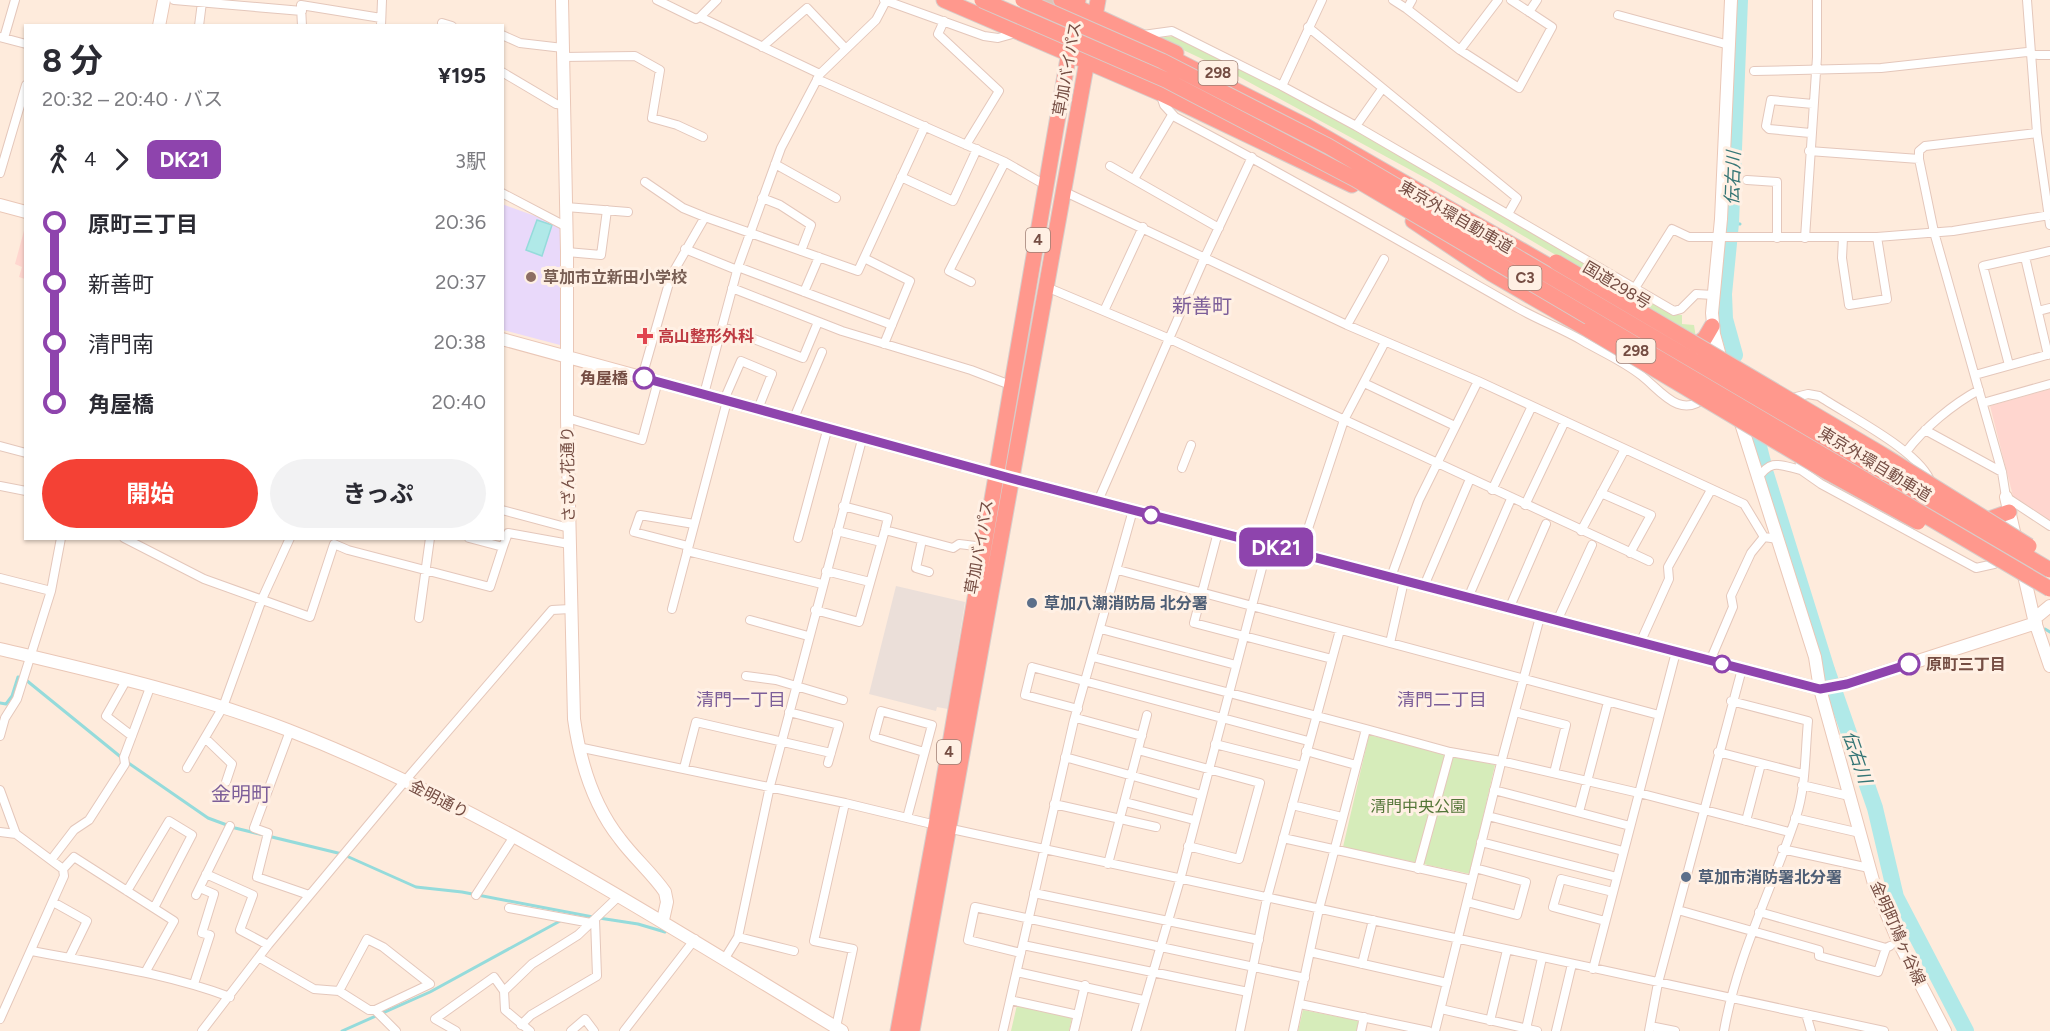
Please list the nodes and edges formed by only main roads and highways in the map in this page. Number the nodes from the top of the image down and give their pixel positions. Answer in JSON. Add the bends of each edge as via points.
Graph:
{"nodes":[{"id":1,"x":944,"y":0,"type":"edge"},
{"id":2,"x":960,"y":0,"type":"edge"},
{"id":3,"x":982,"y":0,"type":"edge"},
{"id":4,"x":1023,"y":0,"type":"edge"},
{"id":5,"x":1061,"y":0,"type":"edge"},
{"id":6,"x":1077,"y":3,"type":"edge"},
{"id":7,"x":1097,"y":7,"type":"edge"},
{"id":8,"x":1004,"y":17,"type":"dead end"},
{"id":9,"x":1158,"y":51,"type":"dead end"},
{"id":10,"x":1068,"y":52,"type":"junction"},
{"id":11,"x":1087,"y":60,"type":"junction"},
{"id":12,"x":1367,"y":160,"type":"junction"},
{"id":13,"x":1426,"y":193,"type":"junction"},
{"id":14,"x":1409,"y":218,"type":"junction"},
{"id":15,"x":1712,"y":326,"type":"road end"},
{"id":16,"x":1690,"y":350,"type":"junction"},
{"id":17,"x":1004,"y":476,"type":"junction"},
{"id":18,"x":2008,"y":504,"type":"road end"},
{"id":19,"x":1981,"y":522,"type":"junction"},
{"id":20,"x":2050,"y":561,"type":"edge"},
{"id":21,"x":2050,"y":570,"type":"edge"},
{"id":22,"x":2029,"y":580,"type":"junction"},
{"id":23,"x":2050,"y":589,"type":"edge"},
{"id":24,"x":2050,"y":596,"type":"edge"},
{"id":25,"x":942,"y":826,"type":"junction"},
{"id":26,"x":898,"y":1031,"type":"edge"},
{"id":27,"x":912,"y":1031,"type":"edge"}],
"edges":[{"from":1,"to":10,"type":"highway"},
{"from":2,"to":8,"type":"highway"},
{"from":3,"to":22,"type":"highway","name":"東京外環自動車道","number":"C3","bridge":true,"via":[[1166,80],[1346,174]]},
{"from":4,"to":21,"type":"highway","name":"東京外環自動車道","number":"C3","bridge":true,"via":[[1162,61],[1328,146]]},
{"from":5,"to":6,"type":"highway","number":"298"},
{"from":6,"to":7,"type":"highway","number":"298"},
{"from":6,"to":10,"type":"highway","name":"草加バイパス","number":"4"},
{"from":7,"to":11,"type":"highway","name":"草加バイパス","number":"4"},
{"from":7,"to":12,"type":"highway","number":"298","via":[[1140,36],[1301,118]]},
{"from":9,"to":12,"type":"highway","name":"国道298号","number":"298"},
{"from":10,"to":11,"type":"highway"},
{"from":10,"to":17,"type":"highway","name":"草加バイパス","number":"4","via":[[1012,386]]},
{"from":11,"to":14,"type":"highway","number":"298","via":[[1162,89]]},
{"from":11,"to":17,"type":"highway","name":"草加バイパス","number":"4"},
{"from":12,"to":13,"type":"highway","name":"国道298号","number":"298"},
{"from":13,"to":16,"type":"highway","name":"国道298号","number":"298"},
{"from":13,"to":20,"type":"highway","bridge":true,"via":[[1556,262],[1883,455]]},
{"from":14,"to":22,"type":"highway","number":"298","via":[[1994,564]]},
{"from":14,"to":22,"type":"highway","bridge":true,"via":[[1492,274],[1839,478]]},
{"from":15,"to":16,"type":"highway"},
{"from":16,"to":19,"type":"highway","name":"国道298号","number":"298"},
{"from":17,"to":25,"type":"highway","name":"草加バイパス","number":"4"},
{"from":17,"to":25,"type":"highway","name":"草加バイパス","number":"4","via":[[984,548]]},
{"from":18,"to":19,"type":"highway"},
{"from":19,"to":20,"type":"highway","name":"国道298号","number":"298"},
{"from":22,"to":23,"type":"highway","name":"東京外環自動車道","number":"C3","bridge":true},
{"from":22,"to":24,"type":"highway","number":"298"},
{"from":25,"to":26,"type":"highway","name":"草加バイパス","number":"4"},
{"from":25,"to":27,"type":"highway","name":"草加バイパス","number":"4"}]}
